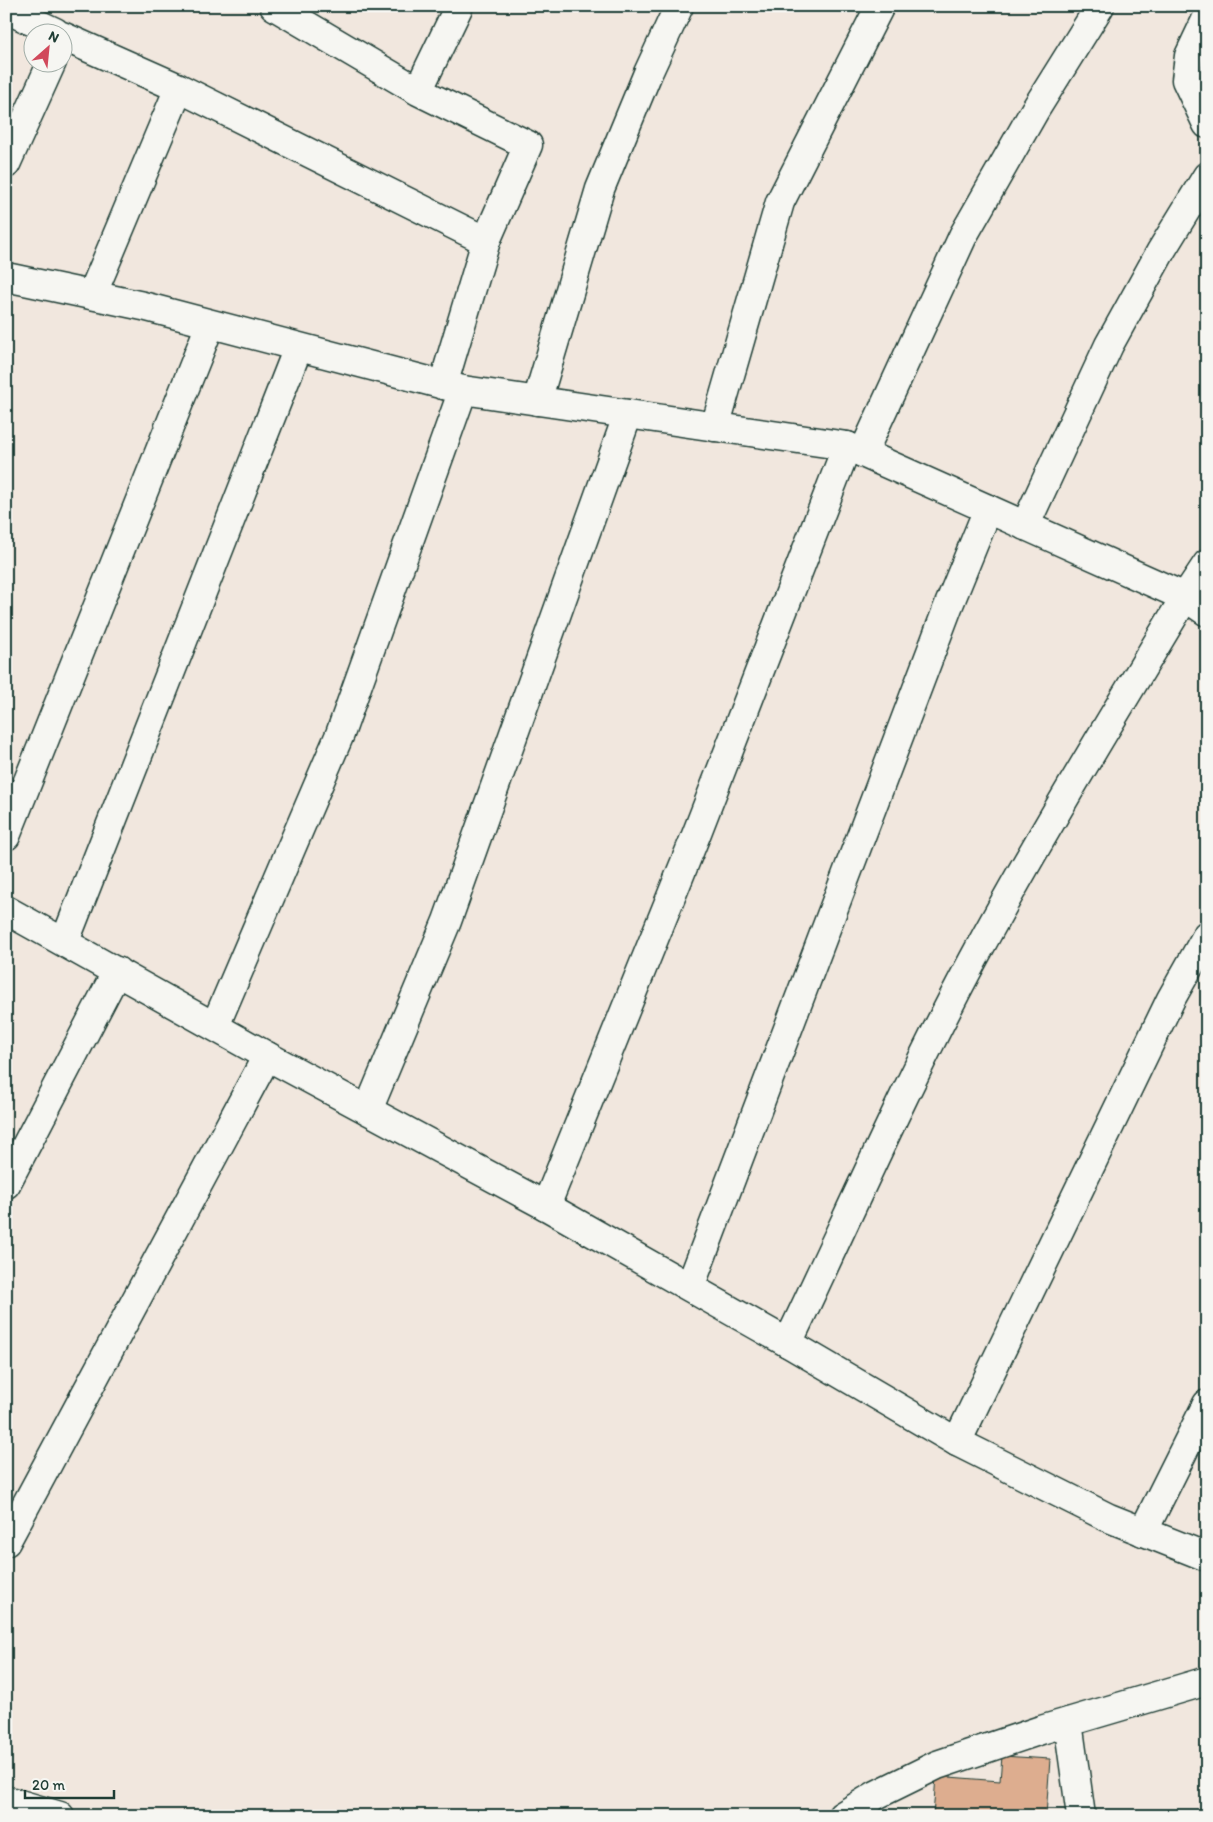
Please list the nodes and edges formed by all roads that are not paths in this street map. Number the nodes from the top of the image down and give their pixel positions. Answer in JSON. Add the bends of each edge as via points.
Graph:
{"nodes":[{"id":1,"x":274,"y":6,"type":"edge"},
{"id":2,"x":459,"y":6,"type":"edge"},
{"id":3,"x":679,"y":6,"type":"edge"},
{"id":4,"x":880,"y":6,"type":"edge"},
{"id":5,"x":1100,"y":6,"type":"edge"},
{"id":6,"x":1194,"y":6,"type":"edge"},
{"id":7,"x":6,"y":9,"type":"edge"},
{"id":8,"x":1207,"y":17,"type":"edge"},
{"id":9,"x":32,"y":22,"type":"edge"},
{"id":10,"x":72,"y":41,"type":"edge"},
{"id":11,"x":47,"y":72,"type":"edge"},
{"id":12,"x":179,"y":88,"type":"junction"},
{"id":13,"x":418,"y":91,"type":"junction"},
{"id":14,"x":1207,"y":124,"type":"edge"},
{"id":15,"x":6,"y":164,"type":"edge"},
{"id":16,"x":1207,"y":176,"type":"edge"},
{"id":17,"x":486,"y":241,"type":"junction"},
{"id":18,"x":8,"y":283,"type":"edge"},
{"id":19,"x":92,"y":295,"type":"junction"},
{"id":20,"x":210,"y":325,"type":"junction"},
{"id":21,"x":298,"y":348,"type":"junction"},
{"id":22,"x":453,"y":388,"type":"junction"},
{"id":23,"x":537,"y":401,"type":"junction"},
{"id":24,"x":628,"y":414,"type":"junction"},
{"id":25,"x":716,"y":427,"type":"junction"},
{"id":26,"x":855,"y":450,"type":"junction"},
{"id":27,"x":988,"y":509,"type":"junction"},
{"id":28,"x":1025,"y":526,"type":"junction"},
{"id":29,"x":1207,"y":564,"type":"edge"},
{"id":30,"x":1184,"y":597,"type":"junction"},
{"id":31,"x":1207,"y":612,"type":"edge"},
{"id":32,"x":6,"y":836,"type":"edge"},
{"id":33,"x":6,"y":910,"type":"edge"},
{"id":34,"x":1207,"y":935,"type":"edge"},
{"id":35,"x":65,"y":941,"type":"junction"},
{"id":36,"x":117,"y":970,"type":"junction"},
{"id":37,"x":215,"y":1026,"type":"junction"},
{"id":38,"x":267,"y":1056,"type":"junction"},
{"id":39,"x":368,"y":1110,"type":"junction"},
{"id":40,"x":6,"y":1184,"type":"edge"},
{"id":41,"x":546,"y":1206,"type":"junction"},
{"id":42,"x":690,"y":1287,"type":"junction"},
{"id":43,"x":788,"y":1343,"type":"junction"},
{"id":44,"x":1207,"y":1404,"type":"edge"},
{"id":45,"x":958,"y":1442,"type":"junction"},
{"id":46,"x":1143,"y":1532,"type":"junction"},
{"id":47,"x":6,"y":1542,"type":"edge"},
{"id":48,"x":1207,"y":1557,"type":"edge"},
{"id":49,"x":1207,"y":1682,"type":"edge"},
{"id":50,"x":1068,"y":1722,"type":"junction"},
{"id":51,"x":6,"y":1800,"type":"edge"},
{"id":52,"x":60,"y":1816,"type":"edge"},
{"id":53,"x":842,"y":1816,"type":"edge"},
{"id":54,"x":1081,"y":1816,"type":"edge"}],
"edges":[{"from":1,"to":13,"type":"street"},
{"from":2,"to":13,"type":"street"},
{"from":3,"to":23,"type":"street","via":[[600,189]]},
{"from":4,"to":25,"type":"street","via":[[780,202]]},
{"from":5,"to":26,"type":"street","via":[[1035,110],[963,236]]},
{"from":6,"to":8,"type":"street"},
{"from":7,"to":9,"type":"street"},
{"from":8,"to":14,"type":"street","via":[[1188,56],[1186,80]]},
{"from":10,"to":12,"type":"street"},
{"from":11,"to":15,"type":"street"},
{"from":12,"to":17,"type":"street"},
{"from":12,"to":19,"type":"street"},
{"from":13,"to":17,"type":"street","via":[[528,145]]},
{"from":16,"to":28,"type":"street","via":[[1109,345]]},
{"from":17,"to":22,"type":"street"},
{"from":18,"to":19,"type":"street"},
{"from":19,"to":20,"type":"street"},
{"from":20,"to":21,"type":"street"},
{"from":20,"to":32,"type":"street"},
{"from":21,"to":22,"type":"street"},
{"from":21,"to":35,"type":"street"},
{"from":22,"to":23,"type":"street"},
{"from":22,"to":37,"type":"street","via":[[340,734]]},
{"from":23,"to":24,"type":"street"},
{"from":24,"to":25,"type":"street"},
{"from":24,"to":39,"type":"street","via":[[447,921]]},
{"from":25,"to":26,"type":"street"},
{"from":26,"to":27,"type":"street"},
{"from":26,"to":41,"type":"street"},
{"from":27,"to":28,"type":"street"},
{"from":27,"to":42,"type":"street"},
{"from":28,"to":30,"type":"street"},
{"from":29,"to":30,"type":"street"},
{"from":30,"to":31,"type":"street"},
{"from":30,"to":43,"type":"street","via":[[972,961]]},
{"from":33,"to":35,"type":"street"},
{"from":34,"to":45,"type":"street","via":[[1171,999]]},
{"from":35,"to":36,"type":"street"},
{"from":36,"to":37,"type":"street"},
{"from":36,"to":40,"type":"street"},
{"from":37,"to":38,"type":"street"},
{"from":38,"to":39,"type":"street"},
{"from":38,"to":47,"type":"street"},
{"from":39,"to":41,"type":"street"},
{"from":41,"to":42,"type":"street"},
{"from":42,"to":43,"type":"street"},
{"from":43,"to":45,"type":"street"},
{"from":44,"to":46,"type":"street"},
{"from":45,"to":46,"type":"street"},
{"from":46,"to":48,"type":"street"},
{"from":49,"to":50,"type":"street"},
{"from":50,"to":53,"type":"street","via":[[937,1765],[876,1794]]},
{"from":50,"to":54,"type":"street"},
{"from":51,"to":52,"type":"street"}]}
